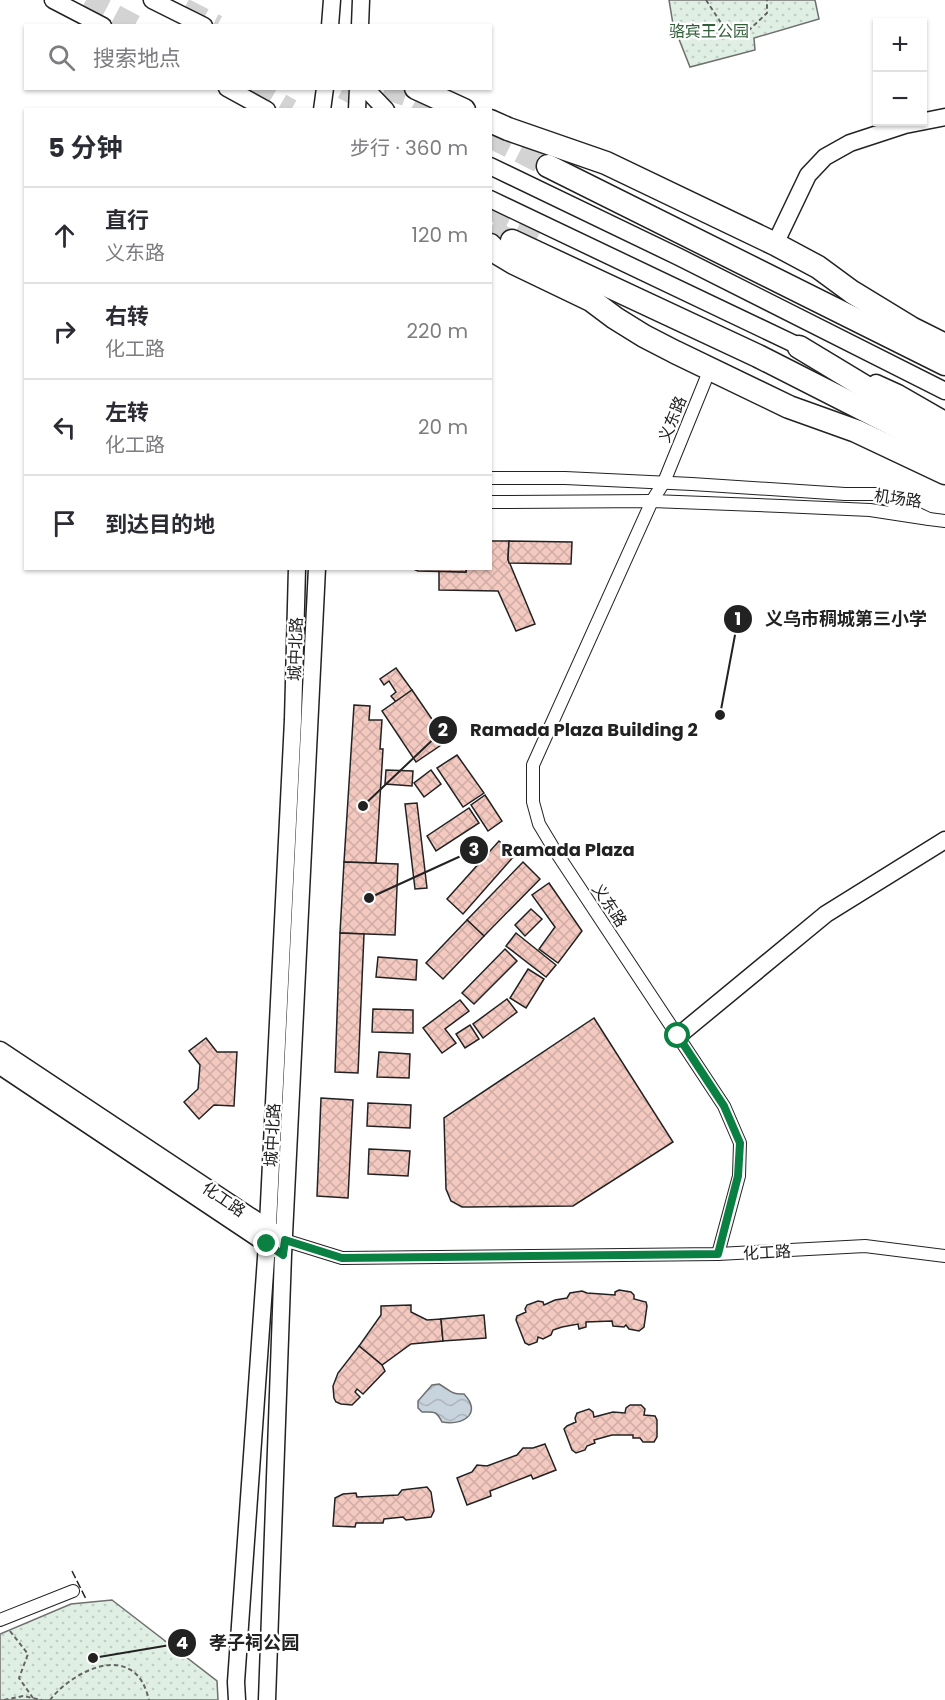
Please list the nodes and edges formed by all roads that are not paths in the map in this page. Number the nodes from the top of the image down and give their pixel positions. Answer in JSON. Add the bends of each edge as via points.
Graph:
{"nodes":[{"id":1,"x":53,"y":0,"type":"edge"},
{"id":2,"x":152,"y":0,"type":"edge"},
{"id":3,"x":332,"y":0,"type":"edge"},
{"id":4,"x":361,"y":0,"type":"edge"},
{"id":5,"x":99,"y":24,"type":"edge"},
{"id":6,"x":200,"y":24,"type":"edge"},
{"id":7,"x":330,"y":24,"type":"edge"},
{"id":8,"x":360,"y":24,"type":"edge"},
{"id":9,"x":231,"y":90,"type":"edge"},
{"id":10,"x":325,"y":90,"type":"edge"},
{"id":11,"x":358,"y":90,"type":"edge"},
{"id":12,"x":367,"y":90,"type":"edge"},
{"id":13,"x":420,"y":90,"type":"edge"},
{"id":14,"x":263,"y":108,"type":"edge"},
{"id":15,"x":322,"y":108,"type":"edge"},
{"id":16,"x":357,"y":108,"type":"edge"},
{"id":17,"x":384,"y":108,"type":"edge"},
{"id":18,"x":460,"y":108,"type":"edge"},
{"id":19,"x":945,"y":117,"type":"edge"},
{"id":20,"x":499,"y":125,"type":"edge"},
{"id":21,"x":548,"y":166,"type":"tunnel mouth"},
{"id":22,"x":492,"y":167,"type":"edge"},
{"id":23,"x":492,"y":200,"type":"edge"},
{"id":24,"x":501,"y":243,"type":"edge"},
{"id":25,"x":775,"y":244,"type":"junction"},
{"id":26,"x":591,"y":300,"type":"junction"},
{"id":27,"x":863,"y":322,"type":"junction"},
{"id":28,"x":945,"y":345,"type":"edge"},
{"id":29,"x":799,"y":347,"type":"junction"},
{"id":30,"x":945,"y":364,"type":"edge"},
{"id":31,"x":710,"y":369,"type":"junction"},
{"id":32,"x":945,"y":391,"type":"edge"},
{"id":33,"x":863,"y":409,"type":"junction"},
{"id":34,"x":945,"y":420,"type":"edge"},
{"id":35,"x":945,"y":435,"type":"edge"},
{"id":36,"x":945,"y":451,"type":"edge"},
{"id":37,"x":945,"y":473,"type":"edge"},
{"id":38,"x":492,"y":477,"type":"edge"},
{"id":39,"x":664,"y":482,"type":"junction"},
{"id":40,"x":652,"y":501,"type":"junction"},
{"id":41,"x":492,"y":502,"type":"edge"},
{"id":42,"x":929,"y":519,"type":"junction"},
{"id":43,"x":945,"y":521,"type":"edge"},
{"id":44,"x":297,"y":570,"type":"edge"},
{"id":45,"x":317,"y":570,"type":"edge"},
{"id":46,"x":945,"y":840,"type":"edge"},
{"id":47,"x":678,"y":1036,"type":"junction"},
{"id":48,"x":0,"y":1050,"type":"edge"},
{"id":49,"x":0,"y":1066,"type":"edge"},
{"id":50,"x":267,"y":1236,"type":"junction"},
{"id":51,"x":284,"y":1247,"type":"junction"},
{"id":52,"x":718,"y":1254,"type":"junction"},
{"id":53,"x":945,"y":1256,"type":"edge"},
{"id":54,"x":73,"y":1591,"type":"dead end"},
{"id":55,"x":0,"y":1620,"type":"edge"},
{"id":56,"x":237,"y":1700,"type":"edge"},
{"id":57,"x":267,"y":1700,"type":"edge"}],
"edges":[{"from":1,"to":5,"type":"main road"},
{"from":2,"to":6,"type":"main road"},
{"from":3,"to":7,"type":"main road"},
{"from":4,"to":8,"type":"main road"},
{"from":9,"to":14,"type":"main road"},
{"from":10,"to":15,"type":"main road"},
{"from":11,"to":16,"type":"main road"},
{"from":12,"to":17,"type":"main road"},
{"from":13,"to":18,"type":"highway"},
{"from":19,"to":25,"type":"main road","via":[[850,143],[825,157],[808,175]]},
{"from":20,"to":25,"type":"highway","via":[[606,163]]},
{"from":20,"to":27,"type":"highway","via":[[807,277]]},
{"from":21,"to":27,"type":"highway"},
{"from":22,"to":32,"type":"main road"},
{"from":23,"to":29,"type":"main road"},
{"from":24,"to":26,"type":"highway","via":[[499,254]]},
{"from":24,"to":33,"type":"highway","via":[[758,356]]},
{"from":25,"to":28,"type":"highway","via":[[818,267],[910,328]]},
{"from":26,"to":31,"type":"highway","via":[[644,336]]},
{"from":26,"to":33,"type":"highway","via":[[620,308],[765,380]]},
{"from":27,"to":30,"type":"highway"},
{"from":29,"to":34,"type":"main road","via":[[898,393]]},
{"from":29,"to":35,"type":"highway"},
{"from":31,"to":37,"type":"highway"},
{"from":31,"to":39,"type":"street","name":"义东路"},
{"from":33,"to":36,"type":"highway"},
{"from":38,"to":39,"type":"street","name":"机场路"},
{"from":39,"to":40,"type":"street","name":"义东路"},
{"from":39,"to":42,"type":"street","name":"机场路","via":[[876,494]]},
{"from":40,"to":41,"type":"street","name":"机场路"},
{"from":40,"to":42,"type":"street","name":"机场路","via":[[870,510]]},
{"from":40,"to":47,"type":"street","name":"义东路","via":[[533,765],[533,802],[539,824],[554,849]]},
{"from":42,"to":43,"type":"street"},
{"from":44,"to":50,"type":"main road","name":"城中北路"},
{"from":45,"to":51,"type":"main road","name":"城中北路"},
{"from":46,"to":47,"type":"main road","via":[[826,914]]},
{"from":47,"to":52,"type":"street","name":"义东路","via":[[724,1106],[740,1143],[738,1176]]},
{"from":48,"to":50,"type":"main road","name":"化工路"},
{"from":49,"to":50,"type":"main road","name":"化工路"},
{"from":50,"to":51,"type":"main road","name":"化工路"},
{"from":50,"to":56,"type":"main road","name":"城中北路"},
{"from":51,"to":52,"type":"street","name":"化工路","via":[[342,1258]]},
{"from":51,"to":57,"type":"main road","name":"城中北路"},
{"from":52,"to":53,"type":"street","name":"化工路","via":[[866,1246]]},
{"from":54,"to":55,"type":"street"}]}
